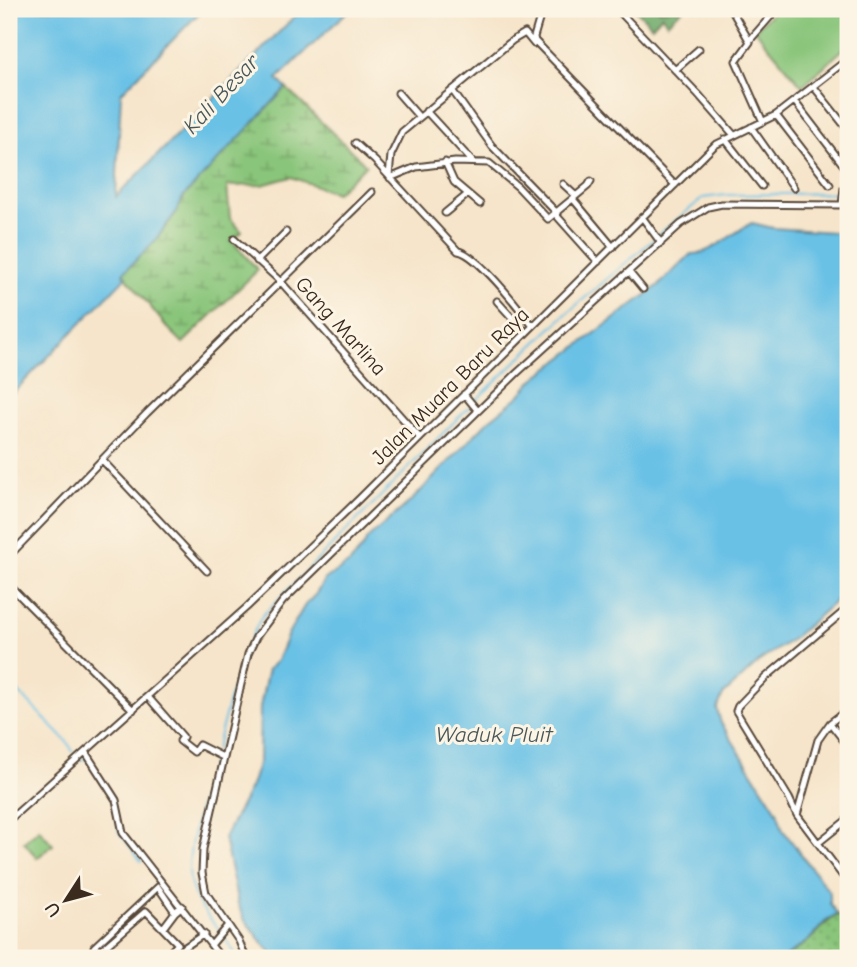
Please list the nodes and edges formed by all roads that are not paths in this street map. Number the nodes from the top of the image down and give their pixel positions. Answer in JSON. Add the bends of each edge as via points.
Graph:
{"nodes":[{"id":1,"x":533,"y":9,"type":"edge"},
{"id":2,"x":617,"y":9,"type":"edge"},
{"id":3,"x":731,"y":9,"type":"edge"},
{"id":4,"x":777,"y":9,"type":"edge"},
{"id":5,"x":750,"y":40,"type":"junction"},
{"id":6,"x":540,"y":46,"type":"junction"},
{"id":7,"x":699,"y":50,"type":"dead end"},
{"id":8,"x":848,"y":59,"type":"edge"},
{"id":9,"x":675,"y":70,"type":"junction"},
{"id":10,"x":814,"y":87,"type":"junction"},
{"id":11,"x":452,"y":90,"type":"junction"},
{"id":12,"x":398,"y":93,"type":"dead end"},
{"id":13,"x":795,"y":102,"type":"junction"},
{"id":14,"x":426,"y":111,"type":"junction"},
{"id":15,"x":776,"y":115,"type":"junction"},
{"id":16,"x":419,"y":117,"type":"junction"},
{"id":17,"x":763,"y":122,"type":"junction"},
{"id":18,"x":751,"y":127,"type":"junction"},
{"id":19,"x":848,"y":130,"type":"edge"},
{"id":20,"x":733,"y":134,"type":"junction"},
{"id":21,"x":725,"y":139,"type":"junction"},
{"id":22,"x":355,"y":143,"type":"dead end"},
{"id":23,"x":471,"y":161,"type":"junction"},
{"id":24,"x":446,"y":162,"type":"junction"},
{"id":25,"x":848,"y":171,"type":"edge"},
{"id":26,"x":389,"y":177,"type":"junction"},
{"id":27,"x":591,"y":181,"type":"dead end"},
{"id":28,"x":563,"y":184,"type":"dead end"},
{"id":29,"x":675,"y":185,"type":"junction"},
{"id":30,"x":830,"y":185,"type":"dead end"},
{"id":31,"x":762,"y":186,"type":"dead end"},
{"id":32,"x":794,"y":188,"type":"dead end"},
{"id":33,"x":372,"y":192,"type":"dead end"},
{"id":34,"x":846,"y":192,"type":"edge"},
{"id":35,"x":468,"y":194,"type":"junction"},
{"id":36,"x":574,"y":198,"type":"junction"},
{"id":37,"x":480,"y":204,"type":"dead end"},
{"id":38,"x":846,"y":205,"type":"edge"},
{"id":39,"x":445,"y":213,"type":"dead end"},
{"id":40,"x":556,"y":214,"type":"junction"},
{"id":41,"x":642,"y":218,"type":"junction"},
{"id":42,"x":286,"y":232,"type":"dead end"},
{"id":43,"x":234,"y":239,"type":"dead end"},
{"id":44,"x":661,"y":243,"type":"junction"},
{"id":45,"x":613,"y":247,"type":"junction"},
{"id":46,"x":257,"y":261,"type":"junction"},
{"id":47,"x":598,"y":262,"type":"junction"},
{"id":48,"x":629,"y":272,"type":"junction"},
{"id":49,"x":281,"y":282,"type":"junction"},
{"id":50,"x":643,"y":289,"type":"dead end"},
{"id":51,"x":497,"y":301,"type":"dead end"},
{"id":52,"x":532,"y":325,"type":"junction"},
{"id":53,"x":525,"y":332,"type":"junction"},
{"id":54,"x":464,"y":394,"type":"junction"},
{"id":55,"x":478,"y":411,"type":"junction"},
{"id":56,"x":420,"y":438,"type":"junction"},
{"id":57,"x":102,"y":460,"type":"junction"},
{"id":58,"x":9,"y":556,"type":"edge"},
{"id":59,"x":207,"y":571,"type":"dead end"},
{"id":60,"x":9,"y":585,"type":"edge"},
{"id":61,"x":848,"y":608,"type":"edge"},
{"id":62,"x":148,"y":697,"type":"junction"},
{"id":63,"x":848,"y":709,"type":"edge"},
{"id":64,"x":133,"y":710,"type":"junction"},
{"id":65,"x":832,"y":722,"type":"junction"},
{"id":66,"x":848,"y":746,"type":"edge"},
{"id":67,"x":86,"y":753,"type":"junction"},
{"id":68,"x":223,"y":757,"type":"junction"},
{"id":69,"x":797,"y":815,"type":"junction"},
{"id":70,"x":848,"y":819,"type":"edge"},
{"id":71,"x":9,"y":820,"type":"edge"},
{"id":72,"x":818,"y":843,"type":"junction"},
{"id":73,"x":848,"y":883,"type":"edge"},
{"id":74,"x":180,"y":909,"type":"junction"},
{"id":75,"x":227,"y":927,"type":"junction"},
{"id":76,"x":163,"y":928,"type":"junction"},
{"id":77,"x":204,"y":934,"type":"junction"},
{"id":78,"x":214,"y":942,"type":"junction"},
{"id":79,"x":97,"y":953,"type":"junction"},
{"id":80,"x":92,"y":958,"type":"edge"},
{"id":81,"x":164,"y":958,"type":"edge"},
{"id":82,"x":169,"y":958,"type":"edge"},
{"id":83,"x":222,"y":958,"type":"edge"},
{"id":84,"x":246,"y":958,"type":"edge"}],
"edges":[{"from":1,"to":6,"type":"street","via":[[539,20],[534,39]]},
{"from":2,"to":9,"type":"street"},
{"from":3,"to":5,"type":"street"},
{"from":4,"to":5,"type":"street"},
{"from":5,"to":17,"type":"street","via":[[734,57]]},
{"from":6,"to":11,"type":"street","via":[[525,33]]},
{"from":6,"to":29,"type":"street"},
{"from":7,"to":9,"type":"street"},
{"from":8,"to":10,"type":"street","name":"Jalan Muara Baru Raya"},
{"from":9,"to":20,"type":"street"},
{"from":10,"to":13,"type":"street","name":"Jalan Muara Baru Raya"},
{"from":10,"to":19,"type":"street"},
{"from":11,"to":14,"type":"street"},
{"from":11,"to":40,"type":"street","via":[[492,146]]},
{"from":12,"to":16,"type":"street"},
{"from":13,"to":15,"type":"street","name":"Jalan Muara Baru Raya"},
{"from":13,"to":25,"type":"street"},
{"from":14,"to":16,"type":"street"},
{"from":14,"to":23,"type":"street"},
{"from":15,"to":17,"type":"street","name":"Jalan Muara Baru Raya"},
{"from":15,"to":30,"type":"street"},
{"from":16,"to":26,"type":"street","via":[[401,134],[391,155]]},
{"from":17,"to":18,"type":"street","name":"Jalan Muara Baru Raya"},
{"from":18,"to":20,"type":"street","name":"Jalan Muara Baru Raya"},
{"from":18,"to":32,"type":"street"},
{"from":20,"to":21,"type":"street","name":"Jalan Muara Baru Raya"},
{"from":21,"to":29,"type":"street","name":"Jalan Muara Baru Raya"},
{"from":21,"to":31,"type":"street"},
{"from":22,"to":26,"type":"street"},
{"from":23,"to":24,"type":"street"},
{"from":23,"to":40,"type":"street","via":[[489,163],[519,187],[545,218]]},
{"from":24,"to":26,"type":"street"},
{"from":24,"to":35,"type":"street","via":[[452,180]]},
{"from":26,"to":52,"type":"street","via":[[458,251],[484,269]]},
{"from":27,"to":36,"type":"street"},
{"from":28,"to":36,"type":"street"},
{"from":29,"to":41,"type":"street","name":"Jalan Muara Baru Raya"},
{"from":33,"to":49,"type":"street"},
{"from":34,"to":38,"type":"street"},
{"from":35,"to":37,"type":"street"},
{"from":35,"to":39,"type":"street"},
{"from":36,"to":40,"type":"street"},
{"from":36,"to":45,"type":"street"},
{"from":38,"to":44,"type":"street","via":[[722,204],[694,215]]},
{"from":40,"to":47,"type":"street"},
{"from":41,"to":44,"type":"street"},
{"from":41,"to":45,"type":"street","name":"Jalan Muara Baru Raya"},
{"from":42,"to":46,"type":"street"},
{"from":43,"to":46,"type":"street","name":"Gang Marlina"},
{"from":44,"to":48,"type":"street"},
{"from":45,"to":47,"type":"street","name":"Jalan Muara Baru Raya"},
{"from":46,"to":49,"type":"street","name":"Gang Marlina"},
{"from":47,"to":52,"type":"street","name":"Jalan Muara Baru Raya"},
{"from":48,"to":50,"type":"street"},
{"from":48,"to":55,"type":"street"},
{"from":49,"to":56,"type":"street","name":"Gang Marlina"},
{"from":49,"to":57,"type":"street"},
{"from":51,"to":53,"type":"street"},
{"from":52,"to":53,"type":"street","name":"Jalan Muara Baru Raya"},
{"from":53,"to":54,"type":"street","name":"Jalan Muara Baru Raya"},
{"from":54,"to":55,"type":"street"},
{"from":54,"to":56,"type":"street","name":"Jalan Muara Baru Raya"},
{"from":55,"to":68,"type":"street","via":[[268,618],[248,654]]},
{"from":56,"to":62,"type":"street","name":"Jalan Muara Baru Raya"},
{"from":57,"to":58,"type":"street"},
{"from":57,"to":59,"type":"street"},
{"from":60,"to":64,"type":"street"},
{"from":61,"to":69,"type":"street","via":[[736,708]]},
{"from":62,"to":64,"type":"street","name":"Jalan Muara Baru Raya"},
{"from":62,"to":68,"type":"street","via":[[183,737],[180,741],[194,752],[199,745]]},
{"from":63,"to":65,"type":"street"},
{"from":64,"to":67,"type":"street","name":"Jalan Muara Baru Raya"},
{"from":65,"to":66,"type":"street"},
{"from":65,"to":69,"type":"street","via":[[818,740]]},
{"from":67,"to":71,"type":"street","name":"Jalan Muara Baru Raya"},
{"from":67,"to":74,"type":"street","via":[[116,800],[123,833]]},
{"from":68,"to":75,"type":"street","via":[[201,861],[206,892]]},
{"from":69,"to":72,"type":"street"},
{"from":70,"to":72,"type":"street"},
{"from":72,"to":73,"type":"street"},
{"from":74,"to":76,"type":"street"},
{"from":74,"to":77,"type":"street"},
{"from":74,"to":79,"type":"street","via":[[158,887],[93,948]]},
{"from":75,"to":78,"type":"street"},
{"from":75,"to":84,"type":"street"},
{"from":76,"to":79,"type":"street","via":[[145,911]]},
{"from":76,"to":81,"type":"street","via":[[178,944]]},
{"from":77,"to":78,"type":"street"},
{"from":77,"to":82,"type":"street"},
{"from":78,"to":83,"type":"street"},
{"from":79,"to":80,"type":"street"}]}
